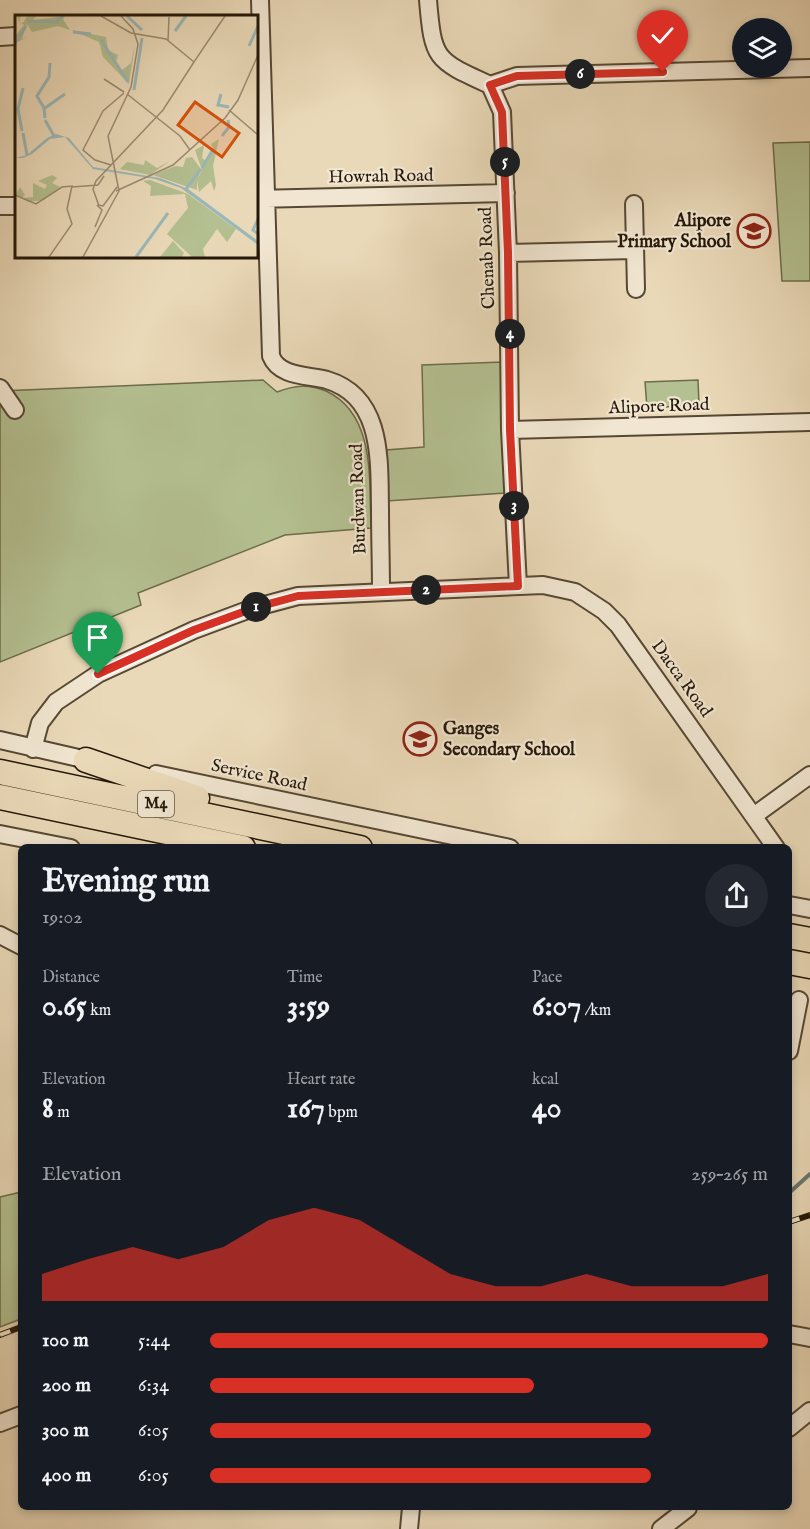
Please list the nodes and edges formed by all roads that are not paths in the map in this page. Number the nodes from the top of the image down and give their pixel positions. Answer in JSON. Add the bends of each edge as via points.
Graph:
{"nodes":[{"id":1,"x":260,"y":0,"type":"edge"},
{"id":2,"x":428,"y":0,"type":"edge"},
{"id":3,"x":259,"y":27,"type":"edge"},
{"id":4,"x":15,"y":36,"type":"edge"},
{"id":5,"x":0,"y":37,"type":"edge"},
{"id":6,"x":810,"y":68,"type":"edge"},
{"id":7,"x":490,"y":85,"type":"junction"},
{"id":8,"x":506,"y":193,"type":"junction"},
{"id":9,"x":262,"y":199,"type":"edge"},
{"id":10,"x":634,"y":204,"type":"dead end"},
{"id":11,"x":634,"y":250,"type":"junction"},
{"id":12,"x":508,"y":253,"type":"junction"},
{"id":13,"x":636,"y":289,"type":"dead end"},
{"id":14,"x":0,"y":388,"type":"edge"},
{"id":15,"x":15,"y":410,"type":"dead end"},
{"id":16,"x":810,"y":422,"type":"edge"},
{"id":17,"x":510,"y":430,"type":"junction"},
{"id":18,"x":518,"y":586,"type":"junction"},
{"id":19,"x":381,"y":592,"type":"junction"},
{"id":20,"x":0,"y":740,"type":"edge"},
{"id":21,"x":33,"y":748,"type":"junction"},
{"id":22,"x":86,"y":760,"type":"junction"},
{"id":23,"x":0,"y":772,"type":"edge"},
{"id":24,"x":810,"y":775,"type":"edge"},
{"id":25,"x":0,"y":797,"type":"edge"},
{"id":26,"x":755,"y":815,"type":"junction"},
{"id":27,"x":0,"y":834,"type":"edge"},
{"id":28,"x":311,"y":837,"type":"junction"},
{"id":29,"x":51,"y":844,"type":"edge"},
{"id":30,"x":224,"y":844,"type":"edge"},
{"id":31,"x":342,"y":844,"type":"edge"},
{"id":32,"x":491,"y":844,"type":"edge"},
{"id":33,"x":773,"y":844,"type":"edge"},
{"id":34,"x":792,"y":906,"type":"edge"},
{"id":35,"x":810,"y":909,"type":"edge"},
{"id":36,"x":0,"y":935,"type":"edge"},
{"id":37,"x":792,"y":937,"type":"edge"},
{"id":38,"x":810,"y":940,"type":"edge"},
{"id":39,"x":18,"y":944,"type":"edge"},
{"id":40,"x":792,"y":963,"type":"edge"},
{"id":41,"x":810,"y":966,"type":"edge"},
{"id":42,"x":799,"y":1000,"type":"edge"},
{"id":43,"x":792,"y":1036,"type":"edge"},
{"id":44,"x":792,"y":1335,"type":"edge"},
{"id":45,"x":810,"y":1338,"type":"edge"},
{"id":46,"x":810,"y":1411,"type":"edge"},
{"id":47,"x":18,"y":1416,"type":"edge"},
{"id":48,"x":0,"y":1423,"type":"edge"},
{"id":49,"x":792,"y":1426,"type":"edge"},
{"id":50,"x":411,"y":1510,"type":"edge"},
{"id":51,"x":685,"y":1510,"type":"edge"},
{"id":52,"x":408,"y":1529,"type":"edge"},
{"id":53,"x":661,"y":1529,"type":"edge"}],
"edges":[{"from":1,"to":3,"type":"street","name":"Burdwan Road"},
{"from":2,"to":7,"type":"street","via":[[431,39],[437,53],[452,67]]},
{"from":3,"to":9,"type":"street","name":"Burdwan Road"},
{"from":4,"to":5,"type":"street"},
{"from":6,"to":7,"type":"street","via":[[517,76]]},
{"from":7,"to":8,"type":"street","name":"Chenab Road","via":[[502,112]]},
{"from":8,"to":9,"type":"street","name":"Howrah Road"},
{"from":8,"to":12,"type":"street","name":"Chenab Road"},
{"from":9,"to":19,"type":"street","name":"Burdwan Road","via":[[271,356],[283,370],[340,385],[369,414],[379,453]]},
{"from":10,"to":11,"type":"street"},
{"from":11,"to":12,"type":"street"},
{"from":11,"to":13,"type":"street"},
{"from":12,"to":17,"type":"street","name":"Chenab Road"},
{"from":14,"to":15,"type":"street"},
{"from":16,"to":17,"type":"street","name":"Alipore Road"},
{"from":17,"to":18,"type":"street","name":"Chenab Road"},
{"from":18,"to":19,"type":"street","name":"Dacca Road"},
{"from":18,"to":26,"type":"street","name":"Dacca Road","via":[[560,587],[604,611]]},
{"from":19,"to":21,"type":"street","name":"Dacca Road","via":[[298,596],[194,630],[73,688],[40,723]]},
{"from":20,"to":21,"type":"street","name":"Service Road"},
{"from":21,"to":22,"type":"street","name":"Service Road"},
{"from":22,"to":28,"type":"highway"},
{"from":22,"to":32,"type":"street","name":"Service Road"},
{"from":23,"to":28,"type":"highway","number":"M4"},
{"from":24,"to":26,"type":"street"},
{"from":25,"to":30,"type":"highway","number":"M4"},
{"from":26,"to":33,"type":"street","name":"Dacca Road"},
{"from":27,"to":29,"type":"street"},
{"from":28,"to":31,"type":"highway","number":"M4"},
{"from":34,"to":35,"type":"street"},
{"from":36,"to":39,"type":"street"},
{"from":37,"to":38,"type":"highway"},
{"from":40,"to":41,"type":"highway"},
{"from":42,"to":43,"type":"street"},
{"from":44,"to":45,"type":"street"},
{"from":46,"to":49,"type":"street"},
{"from":47,"to":48,"type":"street"},
{"from":50,"to":52,"type":"street"},
{"from":51,"to":53,"type":"street"}]}
